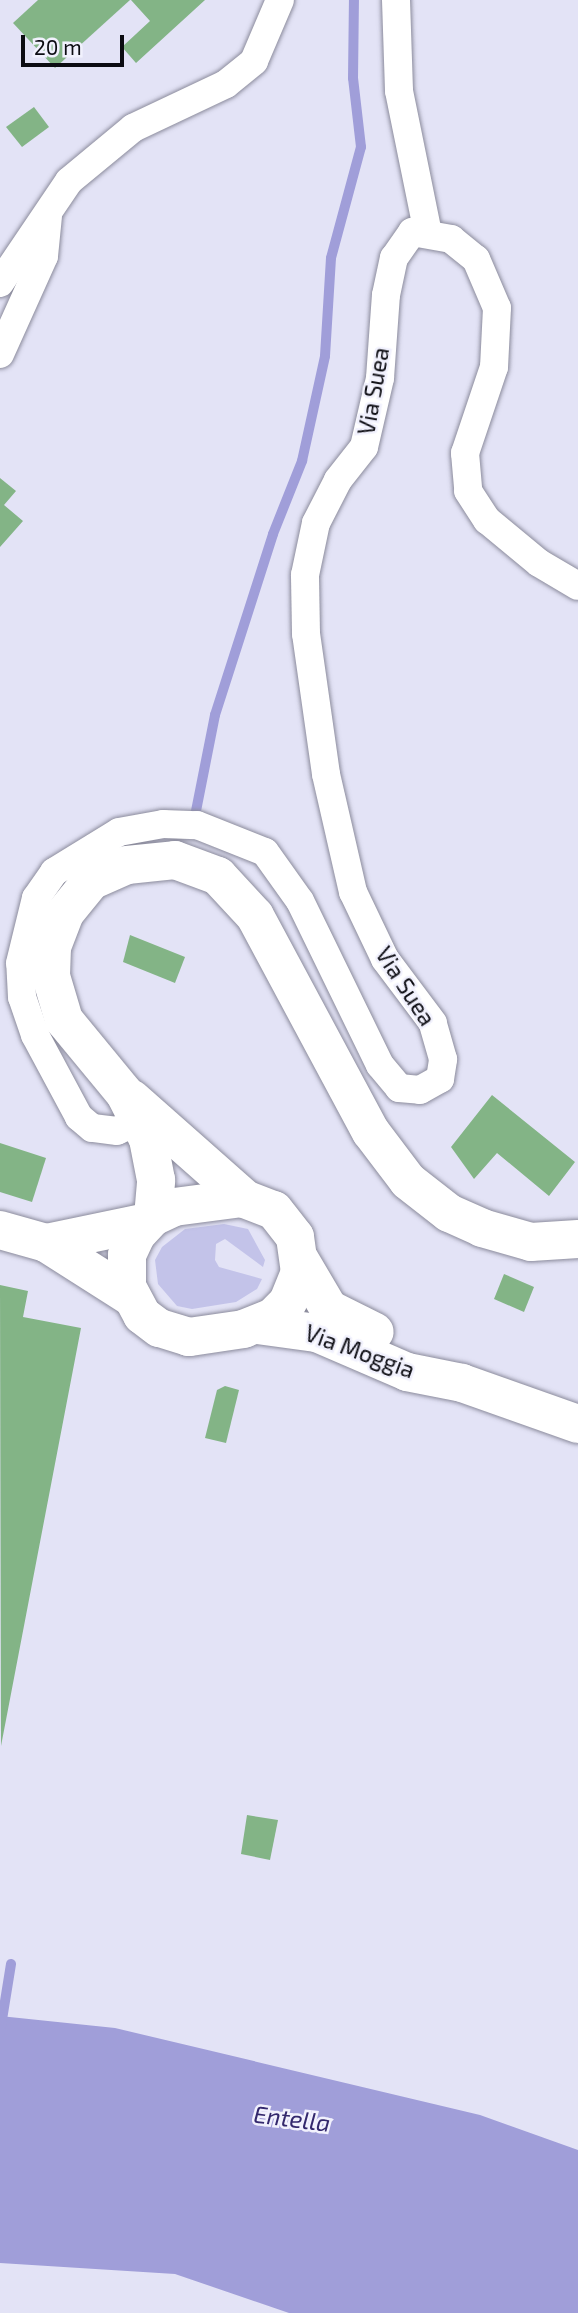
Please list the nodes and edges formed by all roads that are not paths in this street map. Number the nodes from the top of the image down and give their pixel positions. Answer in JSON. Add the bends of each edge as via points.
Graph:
{"nodes":[{"id":1,"x":280,"y":0,"type":"edge"},
{"id":2,"x":396,"y":0,"type":"edge"},
{"id":3,"x":49,"y":211,"type":"junction"},
{"id":4,"x":428,"y":234,"type":"junction"},
{"id":5,"x":0,"y":283,"type":"edge"},
{"id":6,"x":0,"y":354,"type":"edge"},
{"id":7,"x":578,"y":586,"type":"edge"},
{"id":8,"x":132,"y":1108,"type":"junction"},
{"id":9,"x":245,"y":1199,"type":"junction"},
{"id":10,"x":150,"y":1219,"type":"junction"},
{"id":11,"x":0,"y":1230,"type":"edge"},
{"id":12,"x":578,"y":1240,"type":"edge"},
{"id":13,"x":46,"y":1243,"type":"junction"},
{"id":14,"x":300,"y":1260,"type":"junction"},
{"id":15,"x":131,"y":1297,"type":"junction"},
{"id":16,"x":257,"y":1325,"type":"junction"},
{"id":17,"x":462,"y":1383,"type":"junction"},
{"id":18,"x":578,"y":1424,"type":"edge"}],
"edges":[{"from":1,"to":3,"type":"street","via":[[254,61],[226,84],[133,128],[69,181]]},
{"from":2,"to":4,"type":"street","via":[[399,91]]},
{"from":3,"to":5,"type":"street"},
{"from":3,"to":6,"type":"street","via":[[44,256]]},
{"from":4,"to":7,"type":"street","via":[[451,239],[476,258],[497,308],[494,367],[466,453],[468,491],[487,520],[539,564]]},
{"from":4,"to":8,"type":"street","name":"Via Suea","via":[[412,232],[394,258],[386,295],[380,378],[364,447],[338,480],[316,523],[305,575],[306,634],[322,721],[326,774],[354,892],[385,959],[433,1024],[443,1059],[440,1079],[420,1090],[399,1088],[380,1065],[300,901],[265,852],[197,825],[163,824],[119,832],[54,872],[36,898],[20,962],[22,997],[35,1035],[79,1117],[92,1128],[117,1131]]},
{"from":8,"to":9,"type":"main road"},
{"from":8,"to":10,"type":"main road","via":[[156,1180]]},
{"from":8,"to":12,"type":"main road","via":[[64,1020],[51,976],[52,947],[65,914],[90,881],[127,865],[175,860],[218,876],[255,916],[371,1132],[408,1181],[449,1213],[481,1228],[531,1242]]},
{"from":9,"to":10,"type":"main road","name":"Via Moggia","via":[[174,1207]]},
{"from":9,"to":14,"type":"main road","name":"Via Moggia","via":[[264,1204],[283,1218],[295,1237]]},
{"from":10,"to":13,"type":"main road","name":"Via Moggia"},
{"from":10,"to":15,"type":"main road","via":[[127,1255]]},
{"from":11,"to":13,"type":"main road","name":"Via Moggia"},
{"from":13,"to":15,"type":"main road","name":"Via Moggia"},
{"from":14,"to":16,"type":"main road","name":"Via Moggia","via":[[288,1302]]},
{"from":14,"to":17,"type":"main road","name":"Via Moggia","via":[[329,1309],[419,1354]]},
{"from":15,"to":16,"type":"main road","name":"Via Moggia","via":[[150,1322],[178,1335]]},
{"from":16,"to":17,"type":"main road","name":"Via Moggia","via":[[302,1328],[407,1372]]},
{"from":17,"to":18,"type":"main road","name":"Via Moggia"}]}
